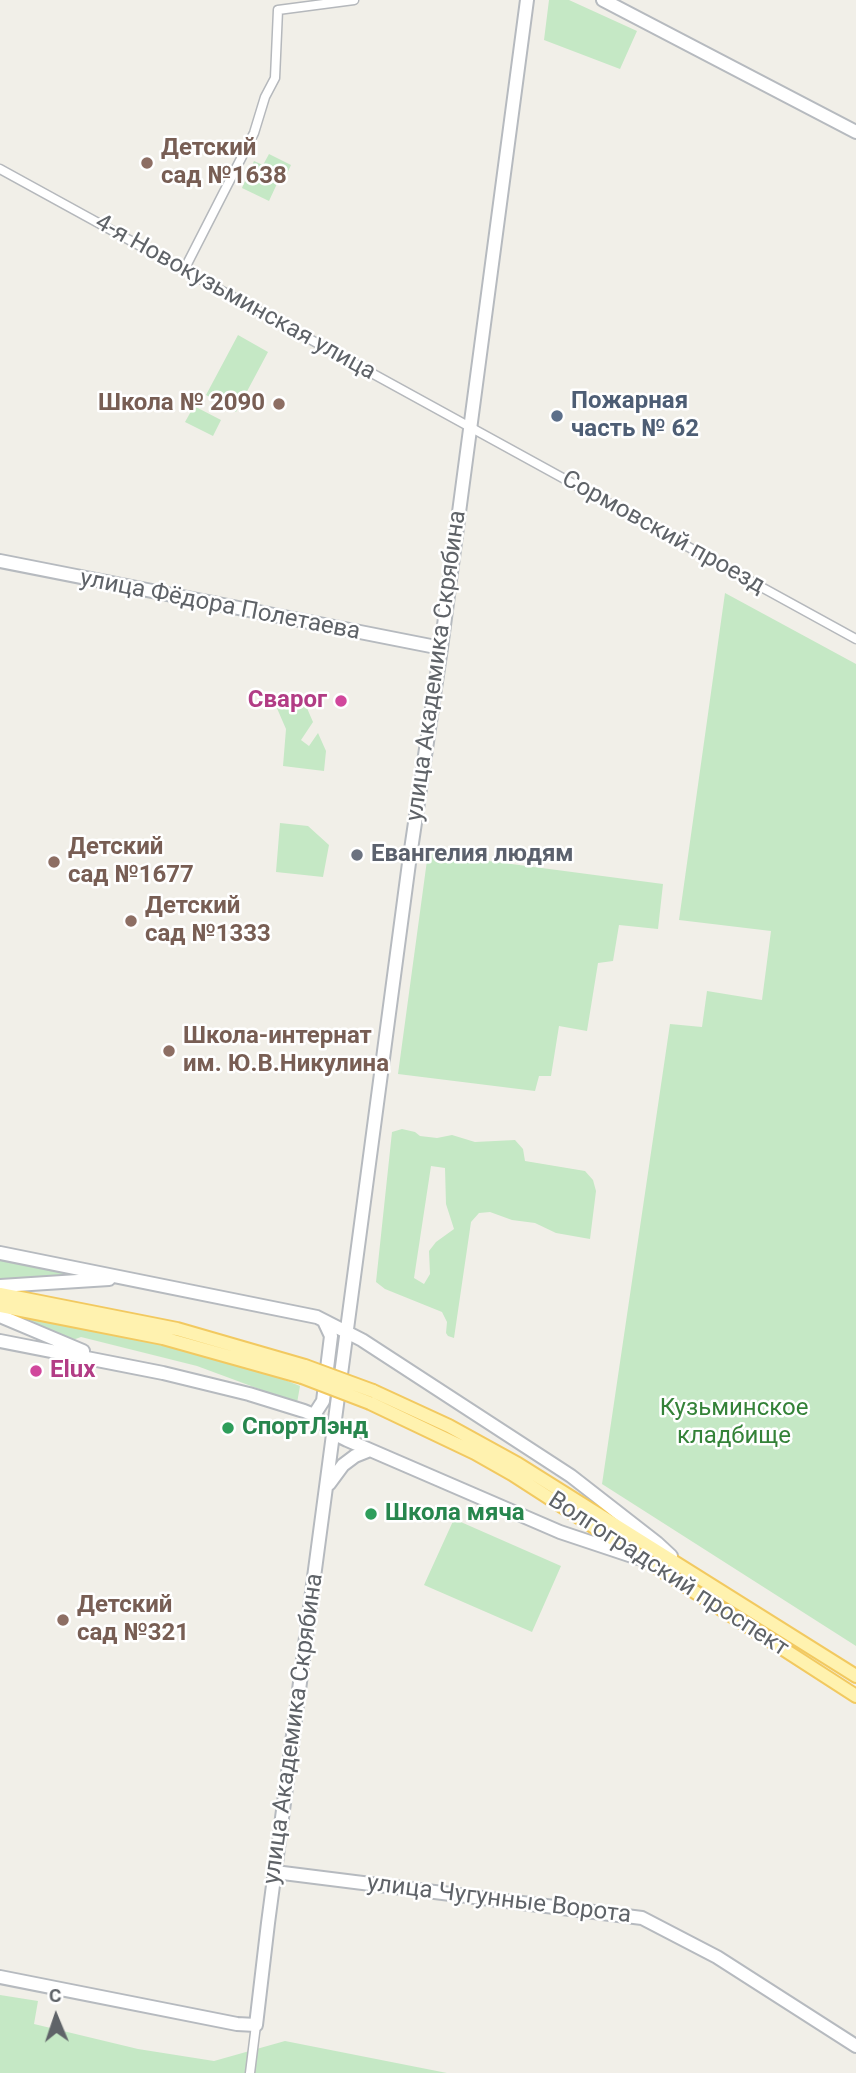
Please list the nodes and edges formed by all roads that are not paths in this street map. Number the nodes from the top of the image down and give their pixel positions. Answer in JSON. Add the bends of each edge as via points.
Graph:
{"nodes":[{"id":1,"x":354,"y":0,"type":"edge"},
{"id":2,"x":527,"y":0,"type":"edge"},
{"id":3,"x":603,"y":0,"type":"edge"},
{"id":4,"x":856,"y":132,"type":"edge"},
{"id":5,"x":0,"y":169,"type":"edge"},
{"id":6,"x":184,"y":270,"type":"junction"},
{"id":7,"x":471,"y":427,"type":"junction"},
{"id":8,"x":0,"y":561,"type":"edge"},
{"id":9,"x":856,"y":639,"type":"edge"},
{"id":10,"x":441,"y":648,"type":"junction"},
{"id":11,"x":0,"y":1253,"type":"edge"},
{"id":12,"x":127,"y":1278,"type":"junction"},
{"id":13,"x":0,"y":1286,"type":"edge"},
{"id":14,"x":0,"y":1294,"type":"edge"},
{"id":15,"x":0,"y":1306,"type":"edge"},
{"id":16,"x":0,"y":1316,"type":"edge"},
{"id":17,"x":324,"y":1321,"type":"junction"},
{"id":18,"x":348,"y":1332,"type":"junction"},
{"id":19,"x":0,"y":1341,"type":"edge"},
{"id":20,"x":111,"y":1361,"type":"junction"},
{"id":21,"x":303,"y":1371,"type":"junction"},
{"id":22,"x":371,"y":1397,"type":"junction"},
{"id":23,"x":314,"y":1415,"type":"junction"},
{"id":24,"x":333,"y":1433,"type":"junction"},
{"id":25,"x":370,"y":1450,"type":"junction"},
{"id":26,"x":326,"y":1490,"type":"junction"},
{"id":27,"x":640,"y":1559,"type":"junction"},
{"id":28,"x":681,"y":1566,"type":"junction"},
{"id":29,"x":856,"y":1676,"type":"edge"},
{"id":30,"x":856,"y":1696,"type":"edge"},
{"id":31,"x":275,"y":1871,"type":"junction"},
{"id":32,"x":0,"y":1977,"type":"edge"},
{"id":33,"x":256,"y":2025,"type":"junction"},
{"id":34,"x":856,"y":2046,"type":"edge"},
{"id":35,"x":250,"y":2073,"type":"edge"}],
"edges":[{"from":1,"to":6,"type":"street","via":[[278,10],[275,78],[254,133]]},
{"from":2,"to":7,"type":"main road","name":"улица Академика Скрябина"},
{"from":3,"to":4,"type":"main road"},
{"from":5,"to":6,"type":"street","name":"4-я Новокузьминская улица"},
{"from":6,"to":7,"type":"street","name":"4-я Новокузьминская улица"},
{"from":7,"to":9,"type":"street","name":"Сормовский проезд"},
{"from":7,"to":10,"type":"main road","name":"улица Академика Скрябина"},
{"from":8,"to":10,"type":"main road","name":"улица Фёдора Полетаева"},
{"from":10,"to":18,"type":"main road","name":"улица Академика Скрябина"},
{"from":11,"to":12,"type":"main road"},
{"from":12,"to":13,"type":"main road"},
{"from":12,"to":17,"type":"main road"},
{"from":14,"to":21,"type":"main road","name":"Волгоградский проспект","via":[[177,1329]]},
{"from":15,"to":21,"type":"main road","name":"Волгоградский проспект"},
{"from":16,"to":20,"type":"main road"},
{"from":17,"to":18,"type":"main road"},
{"from":17,"to":23,"type":"main road","via":[[331,1336],[323,1401]]},
{"from":18,"to":24,"type":"main road","name":"улица Академика Скрябина","via":[[337,1352],[328,1406]]},
{"from":18,"to":28,"type":"main road","via":[[570,1476]]},
{"from":19,"to":20,"type":"main road"},
{"from":20,"to":23,"type":"main road","via":[[249,1394]]},
{"from":21,"to":22,"type":"main road","name":"Волгоградский проспект","bridge":true},
{"from":22,"to":27,"type":"main road","name":"Волгоградский проспект","via":[[512,1474]]},
{"from":22,"to":28,"type":"main road","name":"Волгоградский проспект","via":[[487,1446]]},
{"from":23,"to":24,"type":"main road"},
{"from":24,"to":25,"type":"main road"},
{"from":24,"to":26,"type":"main road","name":"улица Академика Скрябина"},
{"from":25,"to":26,"type":"main road","via":[[343,1465]]},
{"from":25,"to":27,"type":"main road","via":[[560,1532]]},
{"from":26,"to":31,"type":"main road","name":"улица Академика Скрябина"},
{"from":27,"to":30,"type":"main road","name":"Волгоградский проспект"},
{"from":28,"to":29,"type":"main road","name":"Волгоградский проспект"},
{"from":31,"to":33,"type":"main road","name":"улица Академика Скрябина"},
{"from":31,"to":34,"type":"main road","name":"улица Чугунные Ворота","via":[[642,1918],[717,1957]]},
{"from":32,"to":33,"type":"main road"},
{"from":33,"to":35,"type":"street"}]}
